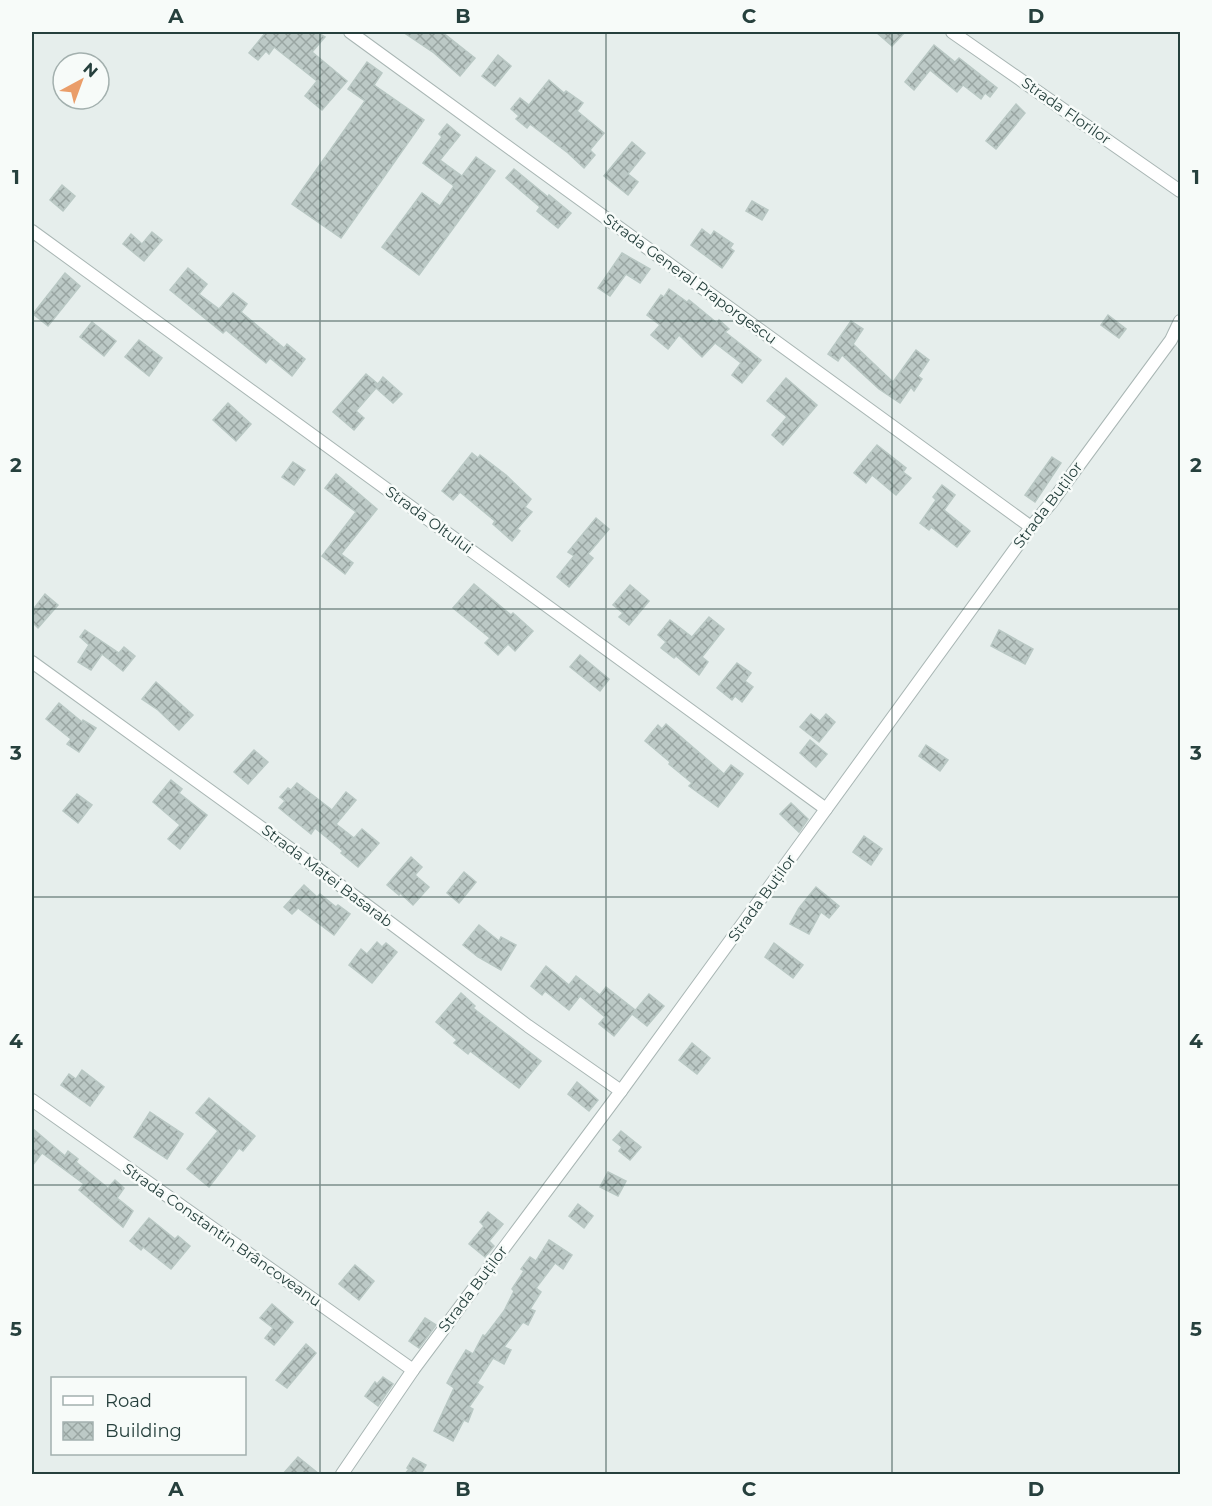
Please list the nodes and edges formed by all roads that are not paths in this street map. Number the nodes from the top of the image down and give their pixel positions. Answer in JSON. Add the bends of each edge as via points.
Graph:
{"nodes":[{"id":1,"x":350,"y":32,"type":"edge"},
{"id":2,"x":952,"y":32,"type":"edge"},
{"id":3,"x":1180,"y":191,"type":"edge"},
{"id":4,"x":32,"y":231,"type":"edge"},
{"id":5,"x":1180,"y":321,"type":"edge"},
{"id":6,"x":1031,"y":527,"type":"junction"},
{"id":7,"x":32,"y":662,"type":"edge"},
{"id":8,"x":826,"y":809,"type":"junction"},
{"id":9,"x":621,"y":1091,"type":"junction"},
{"id":10,"x":32,"y":1100,"type":"edge"},
{"id":11,"x":413,"y":1370,"type":"junction"},
{"id":12,"x":342,"y":1474,"type":"edge"}],
"edges":[{"from":1,"to":6,"type":"street","name":"Strada General Praporgescu"},
{"from":2,"to":3,"type":"street","name":"Strada Florilor"},
{"from":4,"to":8,"type":"street","name":"Strada Oltului"},
{"from":5,"to":6,"type":"street","name":"Strada Buților","via":[[1171,340]]},
{"from":6,"to":8,"type":"street","name":"Strada Buților"},
{"from":7,"to":9,"type":"street","name":"Strada Matei Basarab"},
{"from":8,"to":9,"type":"street","name":"Strada Buților"},
{"from":9,"to":11,"type":"street","name":"Strada Buților"},
{"from":10,"to":11,"type":"street","name":"Strada Constantin Brâncoveanu"},
{"from":11,"to":12,"type":"street","name":"Strada Buților"}]}
